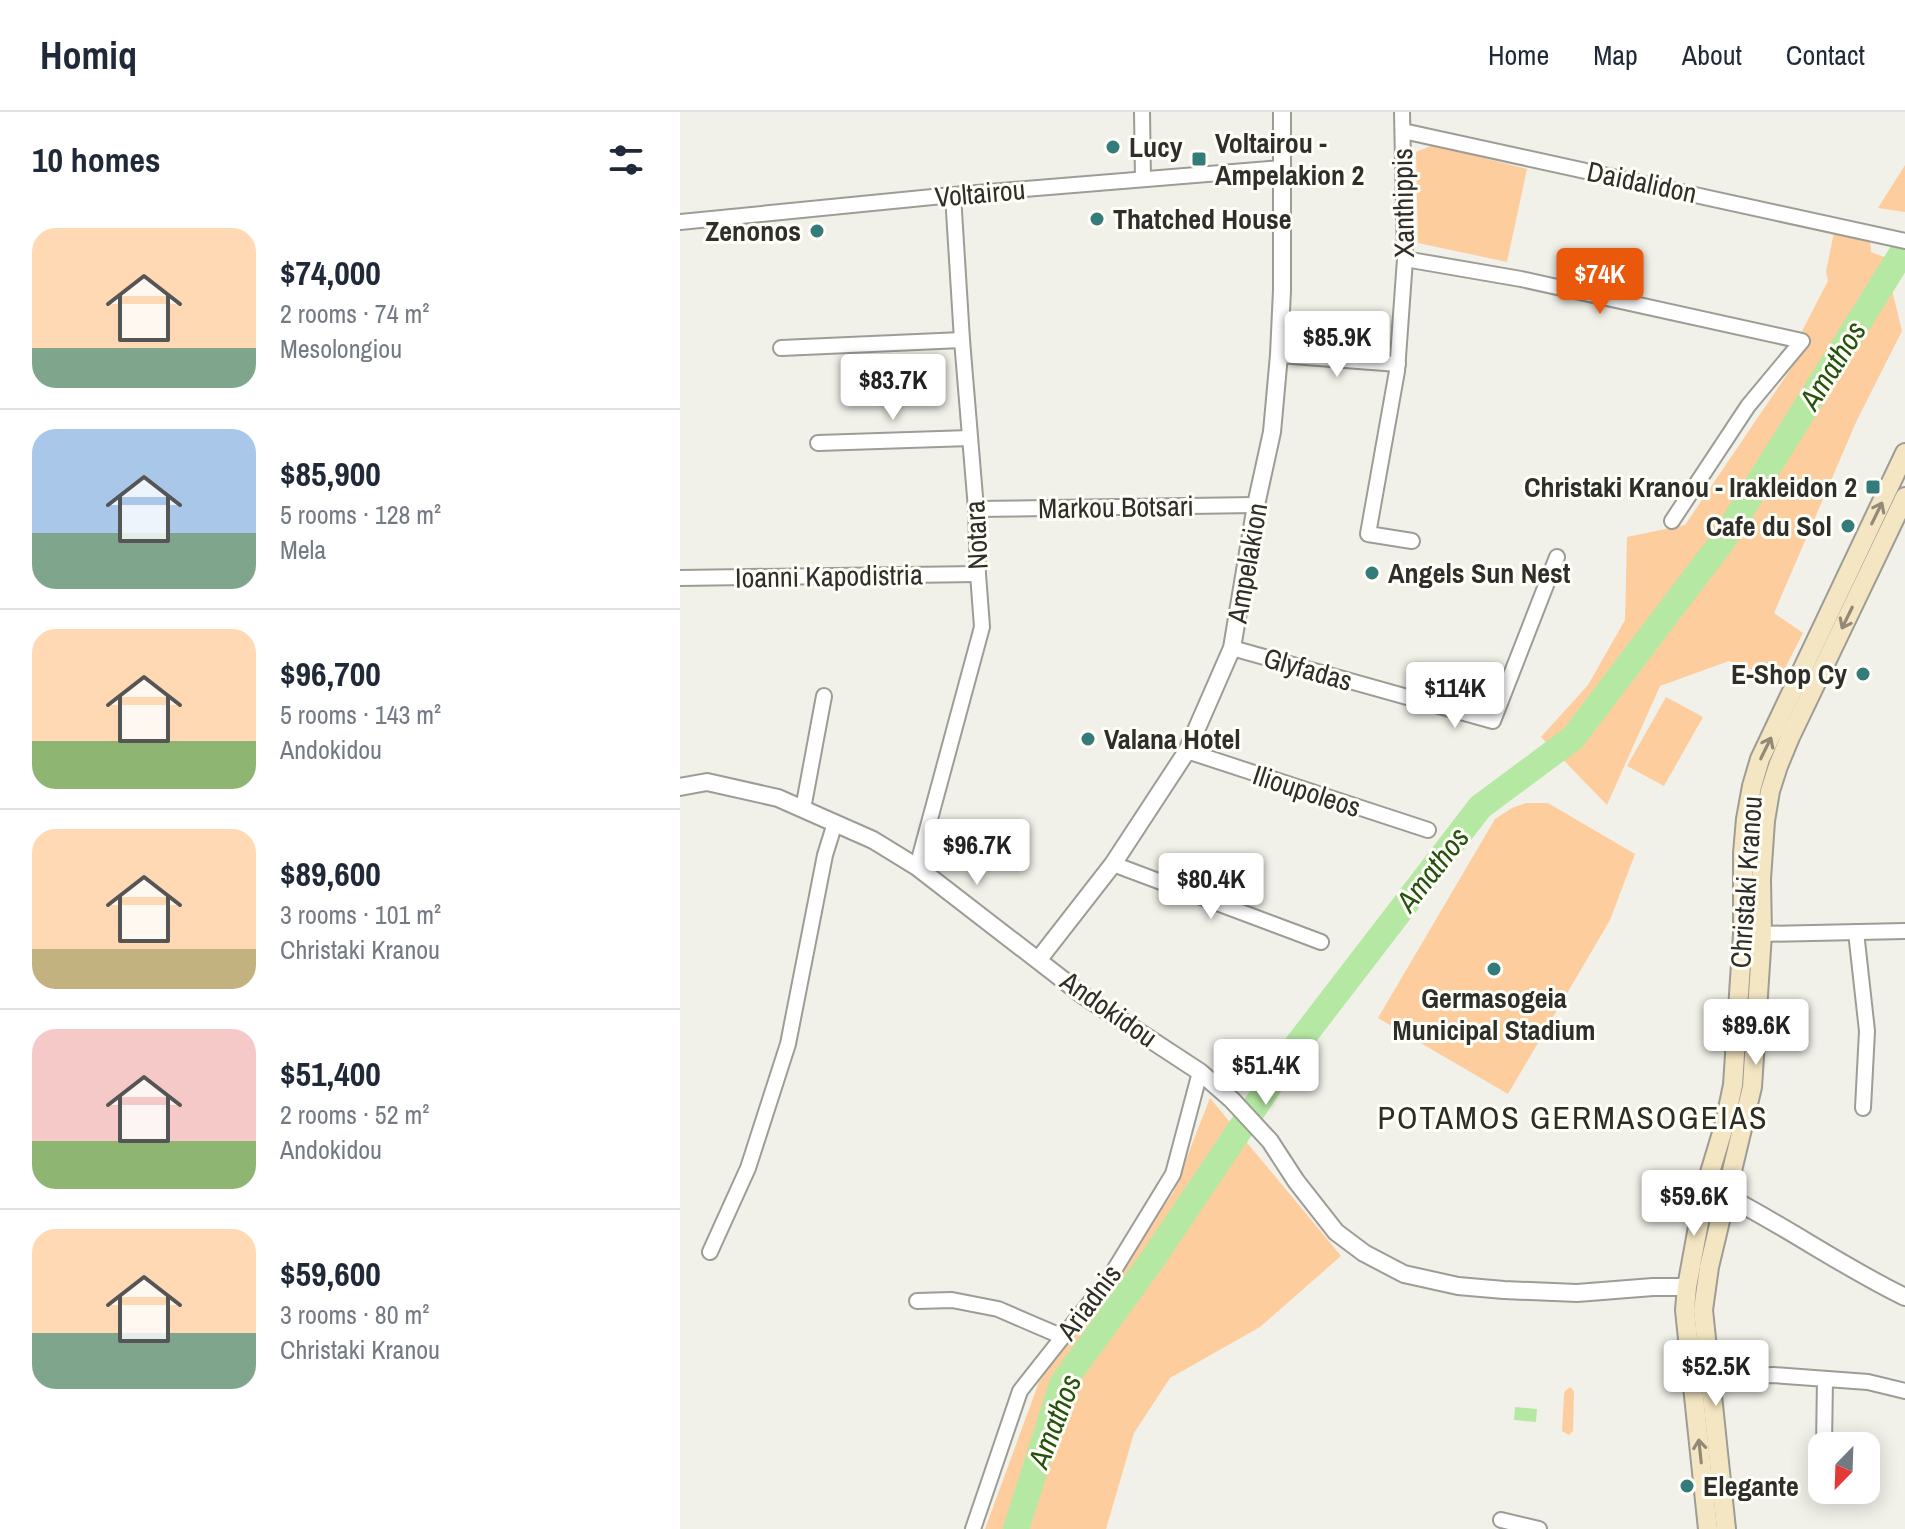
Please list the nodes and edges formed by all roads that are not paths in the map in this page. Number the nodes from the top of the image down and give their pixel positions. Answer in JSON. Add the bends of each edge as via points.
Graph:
{"nodes":[{"id":1,"x":1142,"y":112,"type":"edge"},
{"id":2,"x":1282,"y":112,"type":"edge"},
{"id":3,"x":1402,"y":112,"type":"edge"},
{"id":4,"x":1403,"y":131,"type":"junction"},
{"id":5,"x":1281,"y":168,"type":"junction"},
{"id":6,"x":1143,"y":179,"type":"junction"},
{"id":7,"x":953,"y":195,"type":"junction"},
{"id":8,"x":680,"y":222,"type":"edge"},
{"id":9,"x":1905,"y":241,"type":"edge"},
{"id":10,"x":1405,"y":259,"type":"junction"},
{"id":11,"x":962,"y":340,"type":"junction"},
{"id":12,"x":781,"y":348,"type":"dead end"},
{"id":13,"x":1279,"y":355,"type":"junction"},
{"id":14,"x":1398,"y":364,"type":"junction"},
{"id":15,"x":970,"y":438,"type":"junction"},
{"id":16,"x":818,"y":443,"type":"dead end"},
{"id":17,"x":1905,"y":453,"type":"edge"},
{"id":18,"x":1905,"y":497,"type":"edge"},
{"id":19,"x":1256,"y":505,"type":"junction"},
{"id":20,"x":976,"y":509,"type":"junction"},
{"id":21,"x":1672,"y":521,"type":"dead end"},
{"id":22,"x":1412,"y":541,"type":"dead end"},
{"id":23,"x":1557,"y":557,"type":"dead end"},
{"id":24,"x":978,"y":574,"type":"junction"},
{"id":25,"x":680,"y":578,"type":"edge"},
{"id":26,"x":1232,"y":648,"type":"junction"},
{"id":27,"x":824,"y":696,"type":"dead end"},
{"id":28,"x":1187,"y":751,"type":"junction"},
{"id":29,"x":680,"y":787,"type":"edge"},
{"id":30,"x":803,"y":809,"type":"junction"},
{"id":31,"x":835,"y":823,"type":"junction"},
{"id":32,"x":1428,"y":830,"type":"dead end"},
{"id":33,"x":1113,"y":864,"type":"junction"},
{"id":34,"x":917,"y":867,"type":"junction"},
{"id":35,"x":1905,"y":931,"type":"edge"},
{"id":36,"x":1856,"y":932,"type":"junction"},
{"id":37,"x":1762,"y":934,"type":"junction"},
{"id":38,"x":1321,"y":942,"type":"dead end"},
{"id":39,"x":1039,"y":959,"type":"junction"},
{"id":40,"x":1200,"y":1072,"type":"junction"},
{"id":41,"x":1863,"y":1108,"type":"dead end"},
{"id":42,"x":1705,"y":1189,"type":"junction"},
{"id":43,"x":1726,"y":1196,"type":"junction"},
{"id":44,"x":710,"y":1252,"type":"dead end"},
{"id":45,"x":1687,"y":1287,"type":"junction"},
{"id":46,"x":1905,"y":1297,"type":"edge"},
{"id":47,"x":917,"y":1301,"type":"dead end"},
{"id":48,"x":1063,"y":1337,"type":"junction"},
{"id":49,"x":1710,"y":1379,"type":"junction"},
{"id":50,"x":1825,"y":1379,"type":"junction"},
{"id":51,"x":1905,"y":1391,"type":"edge"},
{"id":52,"x":1824,"y":1432,"type":"edge"},
{"id":53,"x":1501,"y":1520,"type":"dead end"},
{"id":54,"x":973,"y":1529,"type":"edge"},
{"id":55,"x":1539,"y":1529,"type":"edge"},
{"id":56,"x":1708,"y":1529,"type":"edge"},
{"id":57,"x":1726,"y":1529,"type":"edge"}],
"edges":[{"from":1,"to":6,"type":"street"},
{"from":2,"to":5,"type":"street","name":"Ampelakion"},
{"from":3,"to":4,"type":"street","name":"Xanthippis"},
{"from":4,"to":9,"type":"street","name":"Daidalidon"},
{"from":4,"to":10,"type":"street","name":"Xanthippis"},
{"from":5,"to":6,"type":"street","name":"Voltairou"},
{"from":5,"to":13,"type":"street","name":"Ampelakion"},
{"from":6,"to":7,"type":"street","name":"Voltairou"},
{"from":7,"to":8,"type":"street","name":"Voltairou"},
{"from":7,"to":11,"type":"street","name":"Notara"},
{"from":10,"to":14,"type":"street","name":"Xanthippis"},
{"from":10,"to":21,"type":"street","via":[[1802,341],[1748,406]]},
{"from":11,"to":12,"type":"street"},
{"from":11,"to":15,"type":"street","name":"Notara"},
{"from":13,"to":14,"type":"street"},
{"from":13,"to":19,"type":"street","name":"Ampelakion","via":[[1272,432]]},
{"from":14,"to":22,"type":"street","name":"Xanthippis","via":[[1368,534]]},
{"from":15,"to":16,"type":"street"},
{"from":15,"to":20,"type":"street","name":"Notara"},
{"from":42,"to":17,"type":"main road","name":"Christaki Kranou","one_way":true,"via":[[1733,1085],[1743,853],[1752,786],[1760,759]]},
{"from":18,"to":37,"type":"main road","name":"Christaki Kranou","one_way":true,"via":[[1778,766],[1765,821]]},
{"from":19,"to":20,"type":"street","name":"Markou Botsari"},
{"from":19,"to":26,"type":"street","name":"Ampelakion"},
{"from":20,"to":24,"type":"street","name":"Notara"},
{"from":23,"to":26,"type":"street","name":"Glyfadas","via":[[1493,721]]},
{"from":24,"to":25,"type":"street","name":"Ioanni Kapodistria"},
{"from":24,"to":34,"type":"street","name":"Notara","via":[[982,627]]},
{"from":26,"to":28,"type":"street","name":"Ampelakion"},
{"from":27,"to":30,"type":"street"},
{"from":28,"to":32,"type":"street","name":"Ilioupoleos"},
{"from":28,"to":33,"type":"street","name":"Ampelakion"},
{"from":29,"to":30,"type":"street","name":"Andokidou","via":[[707,782]]},
{"from":30,"to":31,"type":"street","name":"Andokidou"},
{"from":31,"to":34,"type":"street","name":"Andokidou"},
{"from":31,"to":44,"type":"street","via":[[788,1044],[748,1168]]},
{"from":33,"to":38,"type":"street"},
{"from":33,"to":39,"type":"street","name":"Ampelakion"},
{"from":34,"to":39,"type":"street","name":"Andokidou"},
{"from":35,"to":36,"type":"street"},
{"from":36,"to":37,"type":"street"},
{"from":36,"to":41,"type":"street","via":[[1867,1031]]},
{"from":37,"to":43,"type":"main road","name":"Christaki Kranou","via":[[1752,1087]]},
{"from":39,"to":40,"type":"street","name":"Andokidou","via":[[1084,996]]},
{"from":40,"to":45,"type":"street","name":"Andokidou","via":[[1270,1141],[1336,1232],[1404,1274],[1504,1290],[1577,1293]]},
{"from":40,"to":48,"type":"street","name":"Ariadnis","via":[[1173,1174],[1110,1277]]},
{"from":42,"to":43,"type":"street"},
{"from":42,"to":45,"type":"main road","name":"Christaki Kranou"},
{"from":43,"to":46,"type":"street"},
{"from":43,"to":49,"type":"main road","name":"Christaki Kranou","via":[[1703,1310]]},
{"from":56,"to":45,"type":"main road","name":"Christaki Kranou","one_way":true,"via":[[1687,1336]]},
{"from":47,"to":48,"type":"street","via":[[952,1300],[998,1309]]},
{"from":48,"to":54,"type":"street","name":"Ariadnis","via":[[1020,1391]]},
{"from":49,"to":50,"type":"street"},
{"from":49,"to":57,"type":"main road","name":"Christaki Kranou"},
{"from":50,"to":51,"type":"street"},
{"from":50,"to":52,"type":"street"},
{"from":53,"to":55,"type":"street"}]}
